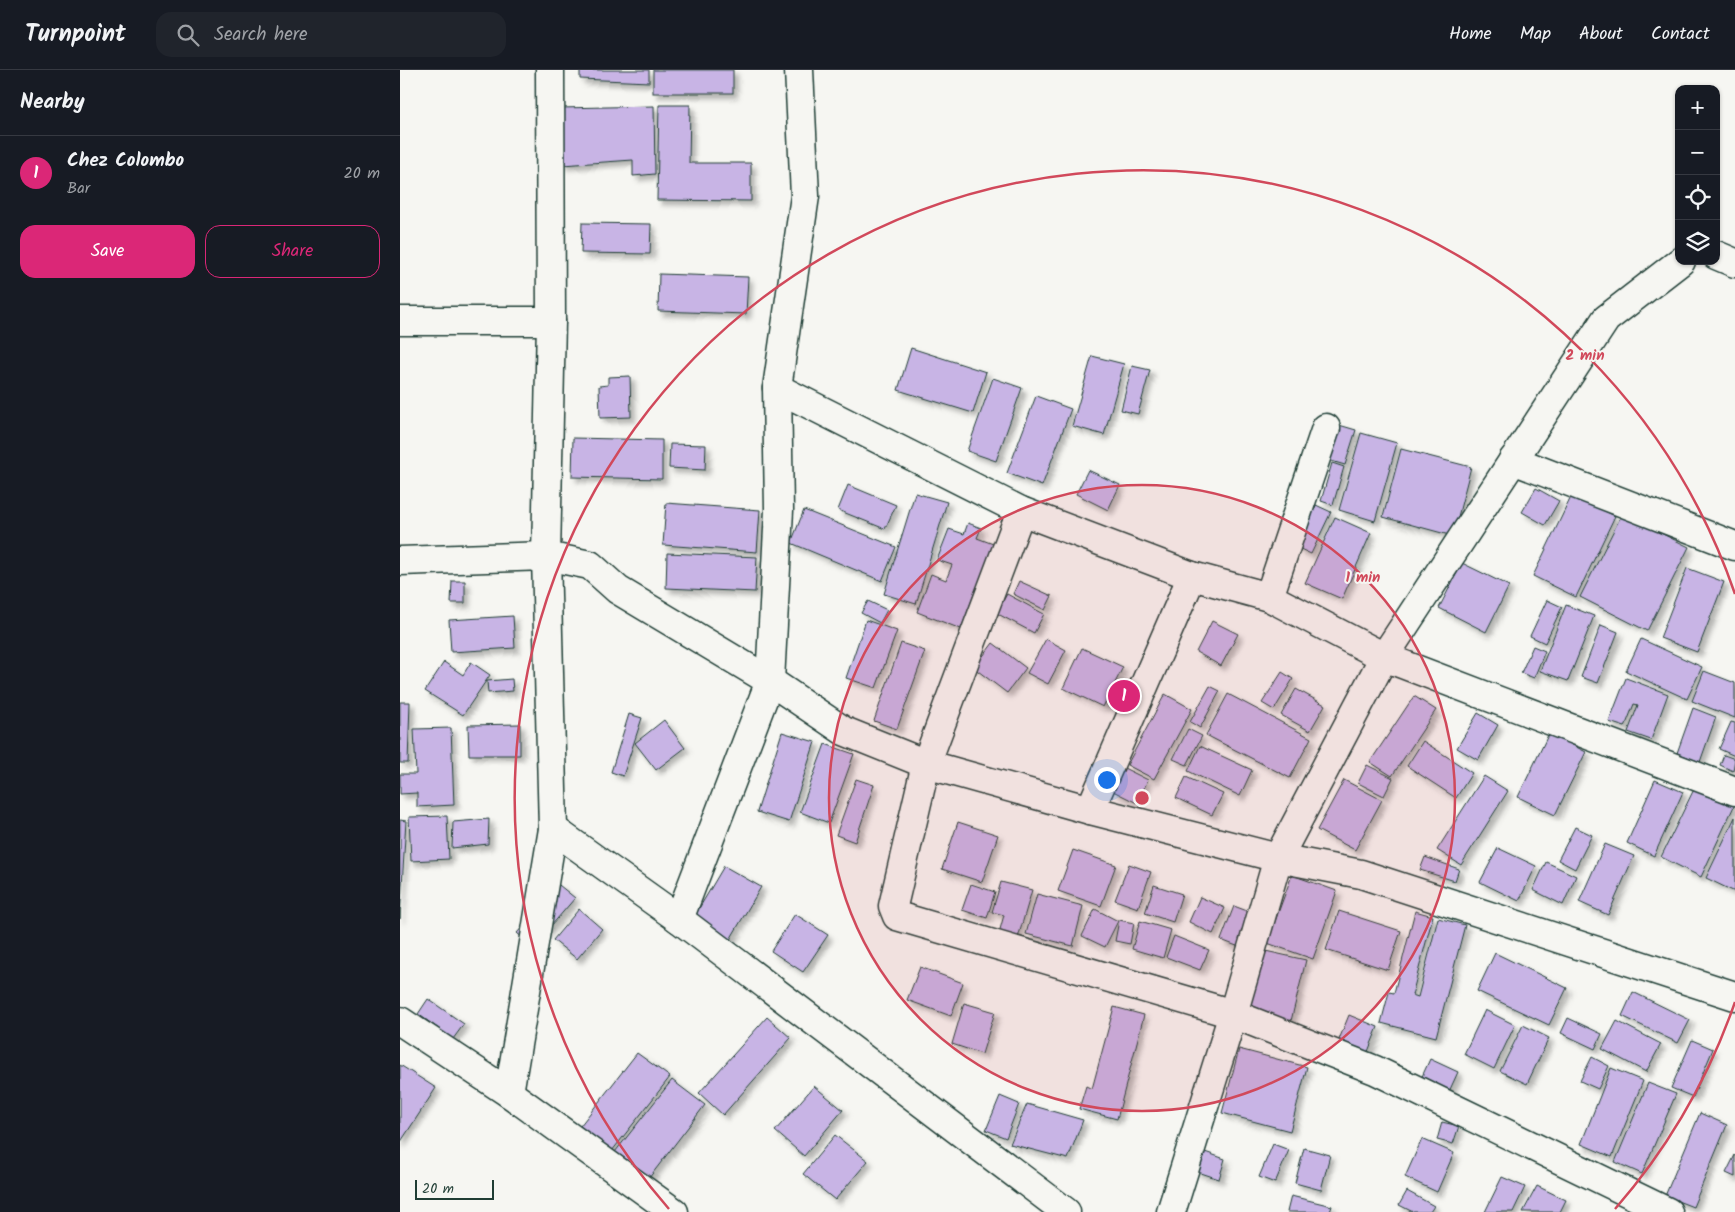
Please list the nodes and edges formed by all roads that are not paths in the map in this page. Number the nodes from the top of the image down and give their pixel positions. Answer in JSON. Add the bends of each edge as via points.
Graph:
{"nodes":[{"id":1,"x":550,"y":70,"type":"edge"},
{"id":2,"x":799,"y":70,"type":"edge"},
{"id":3,"x":1720,"y":257,"type":"edge"},
{"id":4,"x":1735,"y":263,"type":"edge"},
{"id":5,"x":1676,"y":265,"type":"edge"},
{"id":6,"x":400,"y":321,"type":"edge"},
{"id":7,"x":551,"y":321,"type":"junction"},
{"id":8,"x":777,"y":388,"type":"junction"},
{"id":9,"x":1326,"y":428,"type":"dead end"},
{"id":10,"x":1513,"y":460,"type":"junction"},
{"id":11,"x":1021,"y":511,"type":"junction"},
{"id":12,"x":1735,"y":546,"type":"edge"},
{"id":13,"x":546,"y":556,"type":"junction"},
{"id":14,"x":400,"y":561,"type":"edge"},
{"id":15,"x":1192,"y":576,"type":"junction"},
{"id":16,"x":1269,"y":597,"type":"junction"},
{"id":17,"x":1384,"y":657,"type":"junction"},
{"id":18,"x":770,"y":681,"type":"junction"},
{"id":19,"x":926,"y":764,"type":"junction"},
{"id":20,"x":1735,"y":791,"type":"edge"},
{"id":21,"x":1090,"y":810,"type":"junction"},
{"id":22,"x":553,"y":829,"type":"junction"},
{"id":23,"x":1278,"y":858,"type":"junction"},
{"id":24,"x":680,"y":919,"type":"junction"},
{"id":25,"x":1735,"y":996,"type":"edge"},
{"id":26,"x":1233,"y":1014,"type":"junction"},
{"id":27,"x":400,"y":1021,"type":"edge"},
{"id":28,"x":509,"y":1093,"type":"junction"},
{"id":29,"x":674,"y":1212,"type":"edge"},
{"id":30,"x":1066,"y":1212,"type":"edge"},
{"id":31,"x":1170,"y":1212,"type":"edge"},
{"id":32,"x":1668,"y":1212,"type":"edge"}],
"edges":[{"from":1,"to":7,"type":"street"},
{"from":2,"to":8,"type":"street","via":[[805,196]]},
{"from":3,"to":4,"type":"street"},
{"from":5,"to":10,"type":"street","via":[[1606,319]]},
{"from":6,"to":7,"type":"street"},
{"from":7,"to":13,"type":"street"},
{"from":8,"to":11,"type":"street"},
{"from":8,"to":18,"type":"street","via":[[779,510]]},
{"from":9,"to":16,"type":"street"},
{"from":10,"to":12,"type":"street"},
{"from":10,"to":17,"type":"street"},
{"from":11,"to":15,"type":"street"},
{"from":11,"to":19,"type":"street"},
{"from":13,"to":14,"type":"street"},
{"from":13,"to":18,"type":"street","via":[[590,565],[618,590]]},
{"from":13,"to":22,"type":"street"},
{"from":15,"to":16,"type":"street"},
{"from":15,"to":21,"type":"street"},
{"from":16,"to":17,"type":"street"},
{"from":17,"to":20,"type":"street"},
{"from":17,"to":23,"type":"street"},
{"from":18,"to":19,"type":"street","via":[[844,731]]},
{"from":18,"to":24,"type":"street"},
{"from":19,"to":21,"type":"street"},
{"from":19,"to":26,"type":"street","via":[[893,906],[898,916]]},
{"from":21,"to":23,"type":"street"},
{"from":22,"to":24,"type":"street"},
{"from":22,"to":28,"type":"street"},
{"from":23,"to":25,"type":"street","via":[[1361,874]]},
{"from":23,"to":26,"type":"street"},
{"from":24,"to":30,"type":"street"},
{"from":26,"to":31,"type":"street"},
{"from":26,"to":32,"type":"street","via":[[1375,1070]]},
{"from":27,"to":28,"type":"street"},
{"from":28,"to":29,"type":"street"}]}
